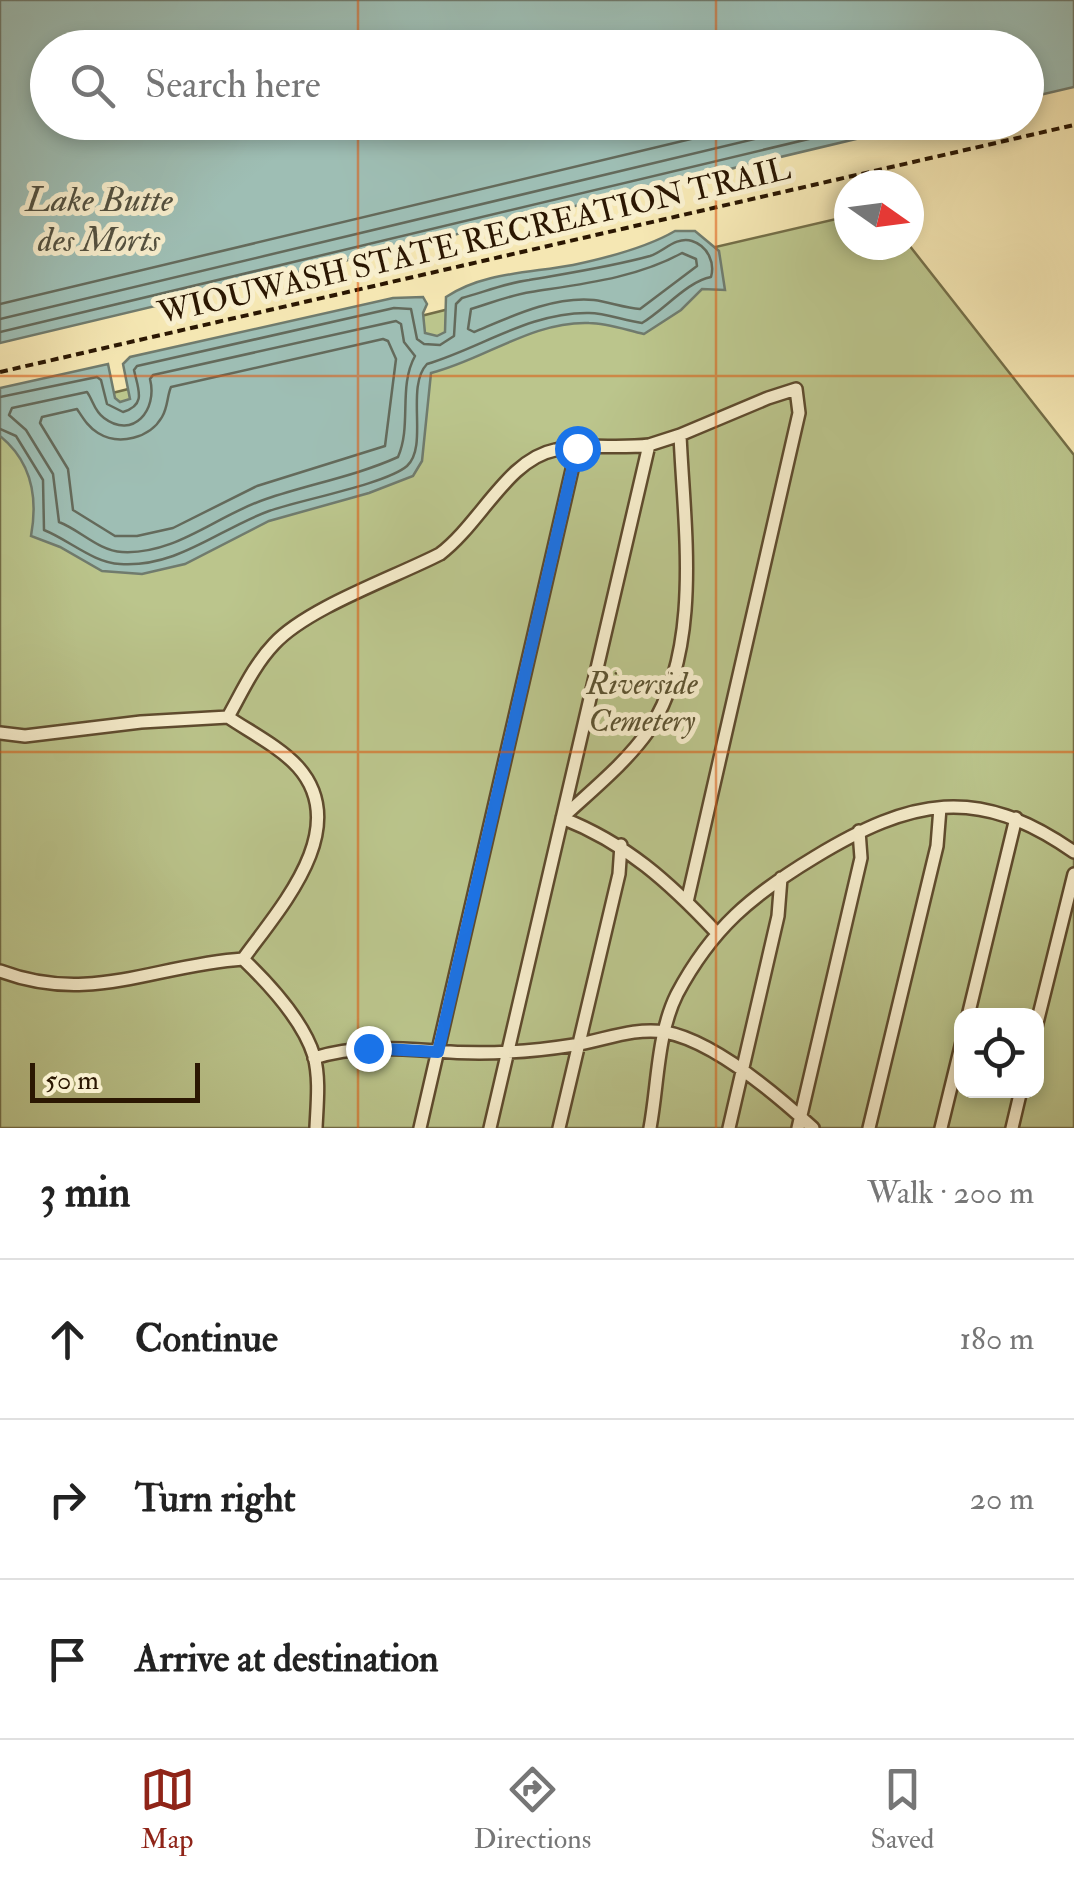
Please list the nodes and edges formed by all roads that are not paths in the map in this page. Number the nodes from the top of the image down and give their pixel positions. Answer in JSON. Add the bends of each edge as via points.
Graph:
{"nodes":[{"id":1,"x":680,"y":435,"type":"junction"},
{"id":2,"x":649,"y":445,"type":"junction"},
{"id":3,"x":577,"y":448,"type":"junction"},
{"id":4,"x":228,"y":718,"type":"junction"},
{"id":5,"x":0,"y":733,"type":"edge"},
{"id":6,"x":940,"y":808,"type":"junction"},
{"id":7,"x":562,"y":818,"type":"junction"},
{"id":8,"x":1016,"y":818,"type":"junction"},
{"id":9,"x":859,"y":831,"type":"junction"},
{"id":10,"x":621,"y":846,"type":"junction"},
{"id":11,"x":1074,"y":852,"type":"edge"},
{"id":12,"x":1074,"y":874,"type":"edge"},
{"id":13,"x":781,"y":878,"type":"junction"},
{"id":14,"x":687,"y":902,"type":"junction"},
{"id":15,"x":716,"y":932,"type":"junction"},
{"id":16,"x":243,"y":959,"type":"junction"},
{"id":17,"x":0,"y":971,"type":"edge"},
{"id":18,"x":970,"y":1008,"type":"edge"},
{"id":19,"x":1041,"y":1008,"type":"edge"},
{"id":20,"x":665,"y":1032,"type":"junction"},
{"id":21,"x":578,"y":1044,"type":"junction"},
{"id":22,"x":508,"y":1051,"type":"junction"},
{"id":23,"x":438,"y":1052,"type":"junction"},
{"id":24,"x":314,"y":1058,"type":"junction"},
{"id":25,"x":742,"y":1072,"type":"junction"},
{"id":26,"x":954,"y":1075,"type":"edge"},
{"id":27,"x":1019,"y":1098,"type":"edge"},
{"id":28,"x":799,"y":1122,"type":"edge"},
{"id":29,"x":316,"y":1128,"type":"edge"},
{"id":30,"x":420,"y":1128,"type":"edge"},
{"id":31,"x":490,"y":1128,"type":"edge"},
{"id":32,"x":559,"y":1128,"type":"edge"},
{"id":33,"x":650,"y":1128,"type":"edge"},
{"id":34,"x":729,"y":1128,"type":"edge"},
{"id":35,"x":812,"y":1128,"type":"edge"},
{"id":36,"x":869,"y":1128,"type":"edge"},
{"id":37,"x":941,"y":1128,"type":"edge"},
{"id":38,"x":1012,"y":1128,"type":"edge"}],
"edges":[{"from":1,"to":2,"type":"lane"},
{"from":1,"to":7,"type":"lane","via":[[686,584],[678,656],[650,727]]},
{"from":1,"to":14,"type":"lane","via":[[796,389],[800,413]]},
{"from":2,"to":3,"type":"lane"},
{"from":2,"to":7,"type":"lane"},
{"from":3,"to":4,"type":"lane","via":[[542,453],[519,468],[440,554],[295,625],[261,659]]},
{"from":3,"to":23,"type":"lane"},
{"from":4,"to":5,"type":"lane"},
{"from":4,"to":16,"type":"lane","via":[[297,767],[314,793],[318,826],[308,860]]},
{"from":6,"to":8,"type":"lane"},
{"from":6,"to":9,"type":"lane","via":[[892,816]]},
{"from":6,"to":36,"type":"lane","via":[[937,846]]},
{"from":7,"to":10,"type":"lane"},
{"from":7,"to":22,"type":"lane"},
{"from":8,"to":11,"type":"lane"},
{"from":8,"to":18,"type":"lane"},
{"from":9,"to":13,"type":"lane"},
{"from":9,"to":28,"type":"lane","via":[[861,858]]},
{"from":10,"to":14,"type":"lane"},
{"from":10,"to":21,"type":"lane"},
{"from":12,"to":19,"type":"lane"},
{"from":13,"to":15,"type":"lane"},
{"from":13,"to":25,"type":"lane"},
{"from":14,"to":15,"type":"lane"},
{"from":15,"to":20,"type":"lane","via":[[677,995]]},
{"from":16,"to":17,"type":"lane","via":[[86,987]]},
{"from":16,"to":24,"type":"lane","via":[[284,1006]]},
{"from":20,"to":21,"type":"lane","via":[[634,1031]]},
{"from":20,"to":25,"type":"lane"},
{"from":20,"to":33,"type":"lane"},
{"from":21,"to":22,"type":"lane"},
{"from":21,"to":32,"type":"lane"},
{"from":22,"to":23,"type":"lane"},
{"from":22,"to":31,"type":"lane"},
{"from":23,"to":24,"type":"lane","via":[[392,1046]]},
{"from":23,"to":30,"type":"lane"},
{"from":24,"to":29,"type":"lane"},
{"from":25,"to":28,"type":"lane"},
{"from":25,"to":34,"type":"lane"},
{"from":26,"to":37,"type":"lane"},
{"from":27,"to":38,"type":"lane"},
{"from":28,"to":35,"type":"lane"}]}
